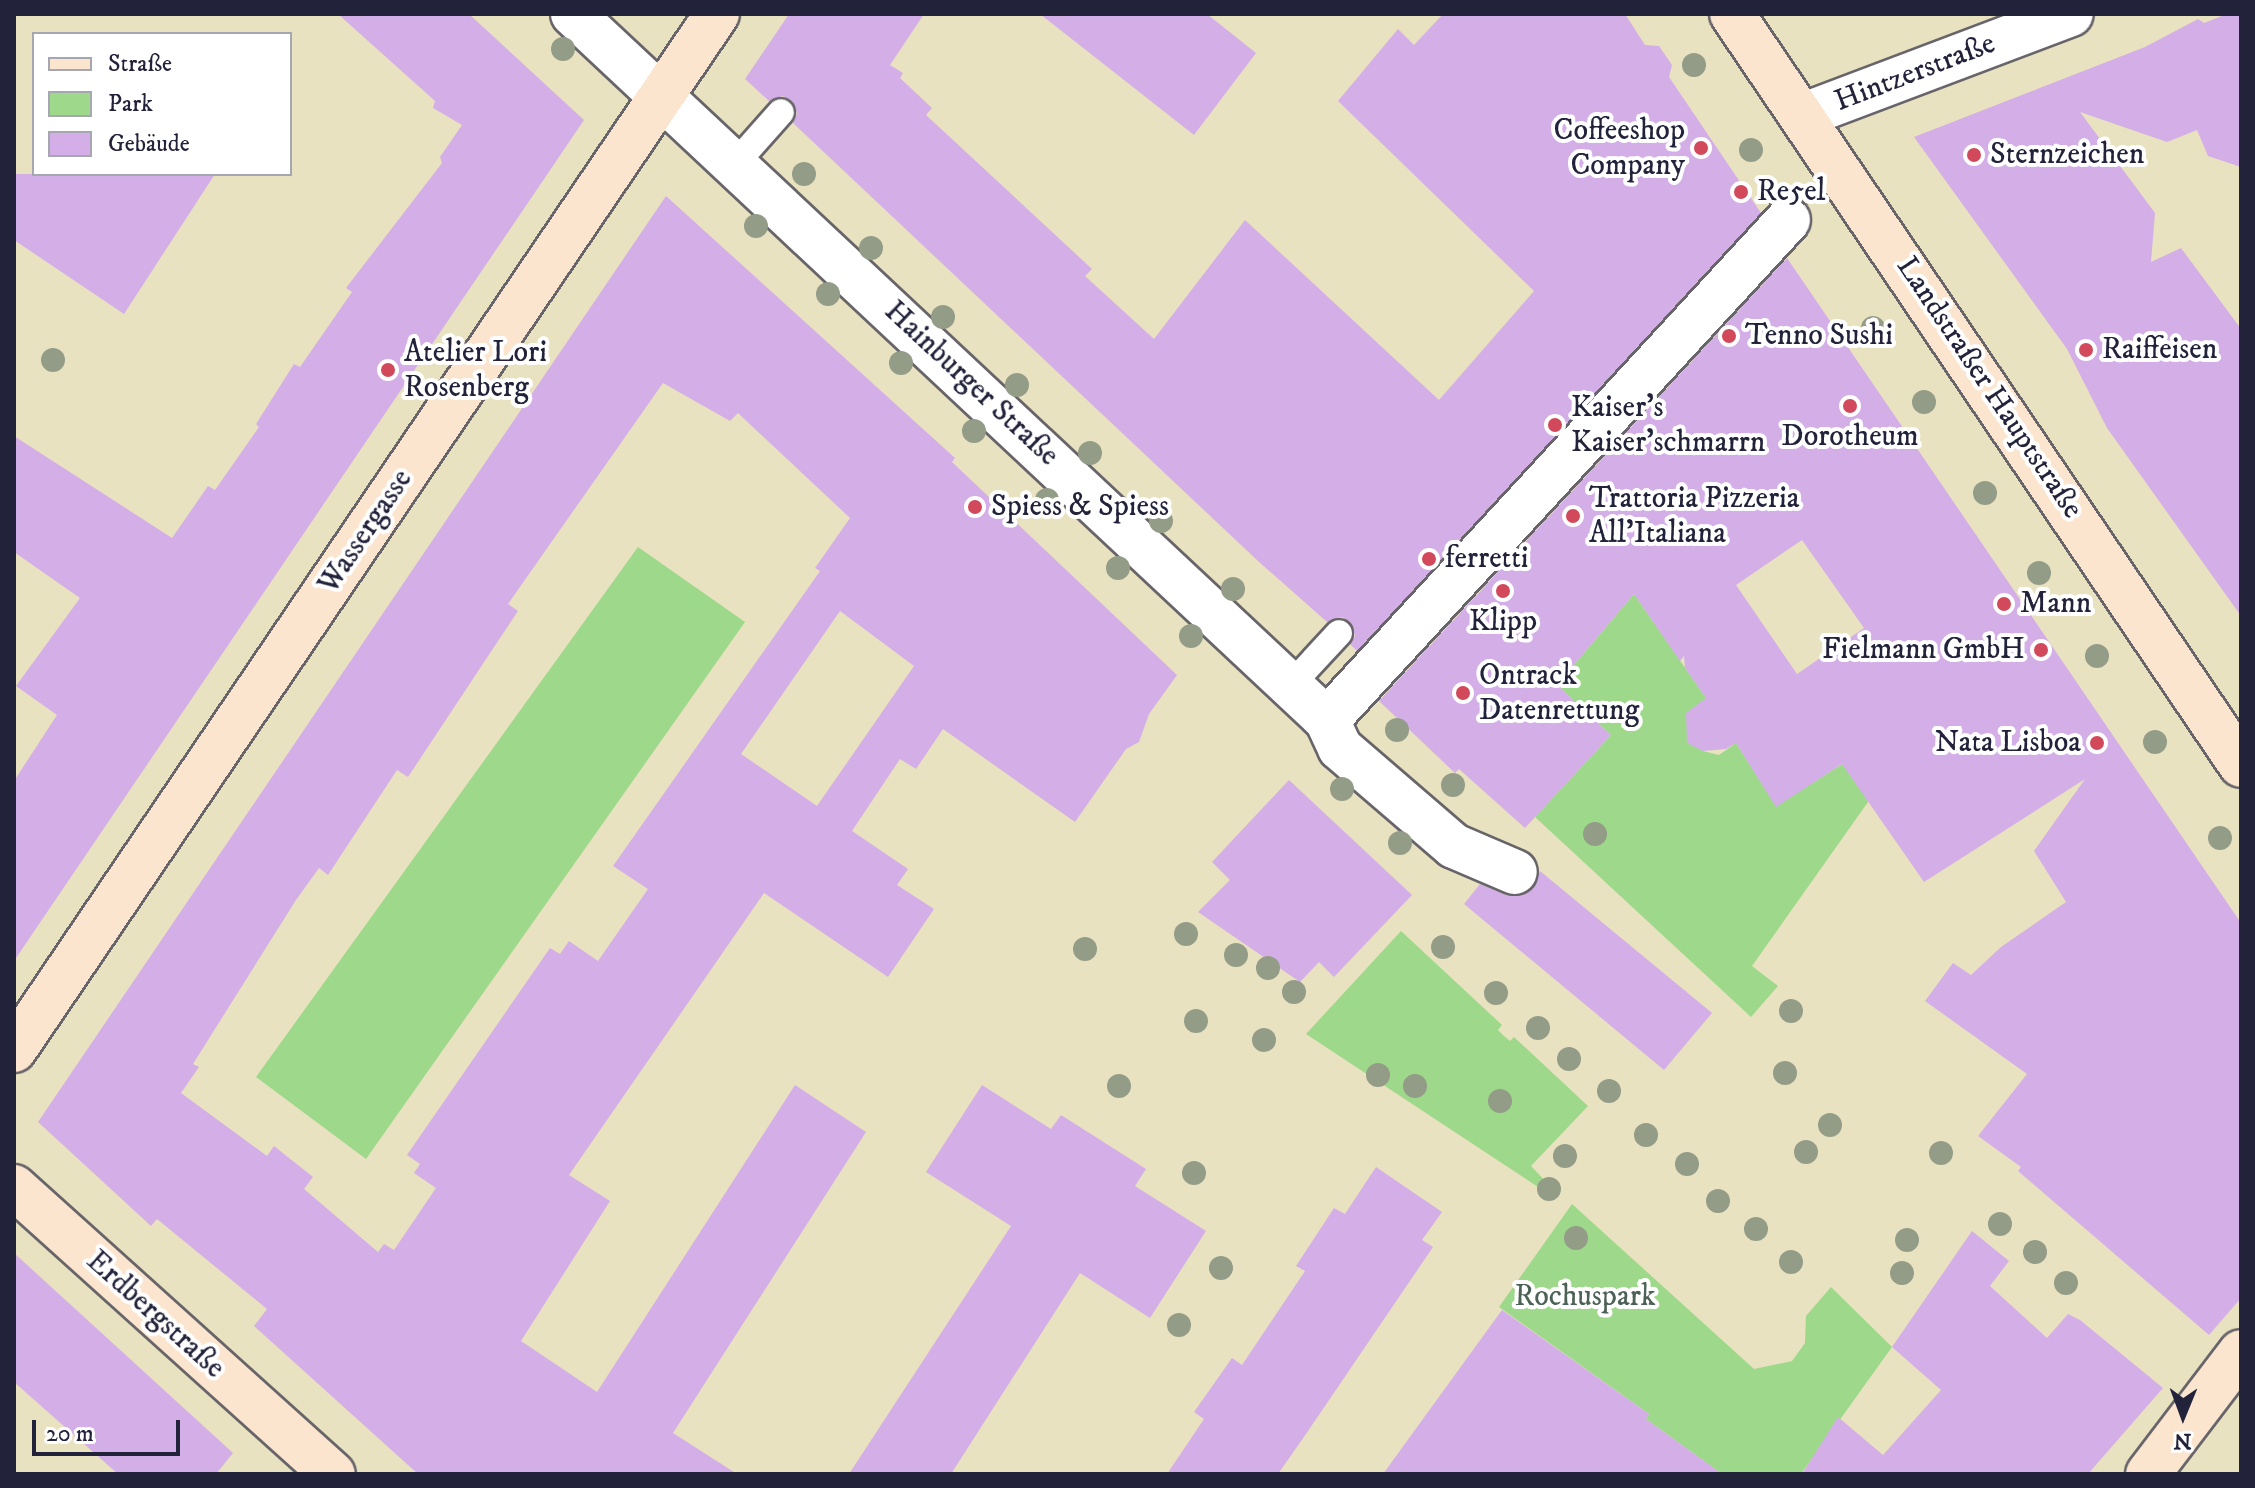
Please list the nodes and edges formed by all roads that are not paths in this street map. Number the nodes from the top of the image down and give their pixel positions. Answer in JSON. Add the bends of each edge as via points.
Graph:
{"nodes":[{"id":1,"x":573,"y":14,"type":"edge"},
{"id":2,"x":717,"y":14,"type":"edge"},
{"id":3,"x":1732,"y":14,"type":"edge"},
{"id":4,"x":2071,"y":14,"type":"edge"},
{"id":5,"x":662,"y":96,"type":"junction"},
{"id":6,"x":781,"y":112,"type":"dead end"},
{"id":7,"x":1804,"y":115,"type":"junction"},
{"id":8,"x":735,"y":164,"type":"junction"},
{"id":9,"x":1788,"y":220,"type":"dead end"},
{"id":10,"x":1339,"y":633,"type":"dead end"},
{"id":11,"x":1290,"y":686,"type":"junction"},
{"id":12,"x":1327,"y":720,"type":"junction"},
{"id":13,"x":2241,"y":765,"type":"edge"},
{"id":14,"x":1515,"y":872,"type":"dead end"},
{"id":15,"x":14,"y":1050,"type":"edge"},
{"id":16,"x":14,"y":1187,"type":"edge"},
{"id":17,"x":2241,"y":1352,"type":"edge"},
{"id":18,"x":316,"y":1469,"type":"edge"},
{"id":19,"x":2148,"y":1474,"type":"edge"}],
"edges":[{"from":1,"to":5,"type":"street","name":"Hainburger Straße"},
{"from":2,"to":5,"type":"street","name":"Wassergasse"},
{"from":3,"to":7,"type":"street","name":"Landstraßer Hauptstraße"},
{"from":4,"to":7,"type":"street","name":"Hintzerstraße"},
{"from":5,"to":8,"type":"street","name":"Hainburger Straße"},
{"from":5,"to":15,"type":"street","name":"Wassergasse"},
{"from":6,"to":8,"type":"lane"},
{"from":7,"to":13,"type":"street","name":"Landstraßer Hauptstraße"},
{"from":8,"to":11,"type":"street","name":"Hainburger Straße"},
{"from":9,"to":12,"type":"street"},
{"from":10,"to":11,"type":"lane"},
{"from":11,"to":12,"type":"street","name":"Hainburger Straße"},
{"from":12,"to":14,"type":"street","name":"Hainburger Straße","via":[[1340,748],[1454,846]]},
{"from":16,"to":18,"type":"street","name":"Erdbergstraße"},
{"from":17,"to":19,"type":"street"}]}
